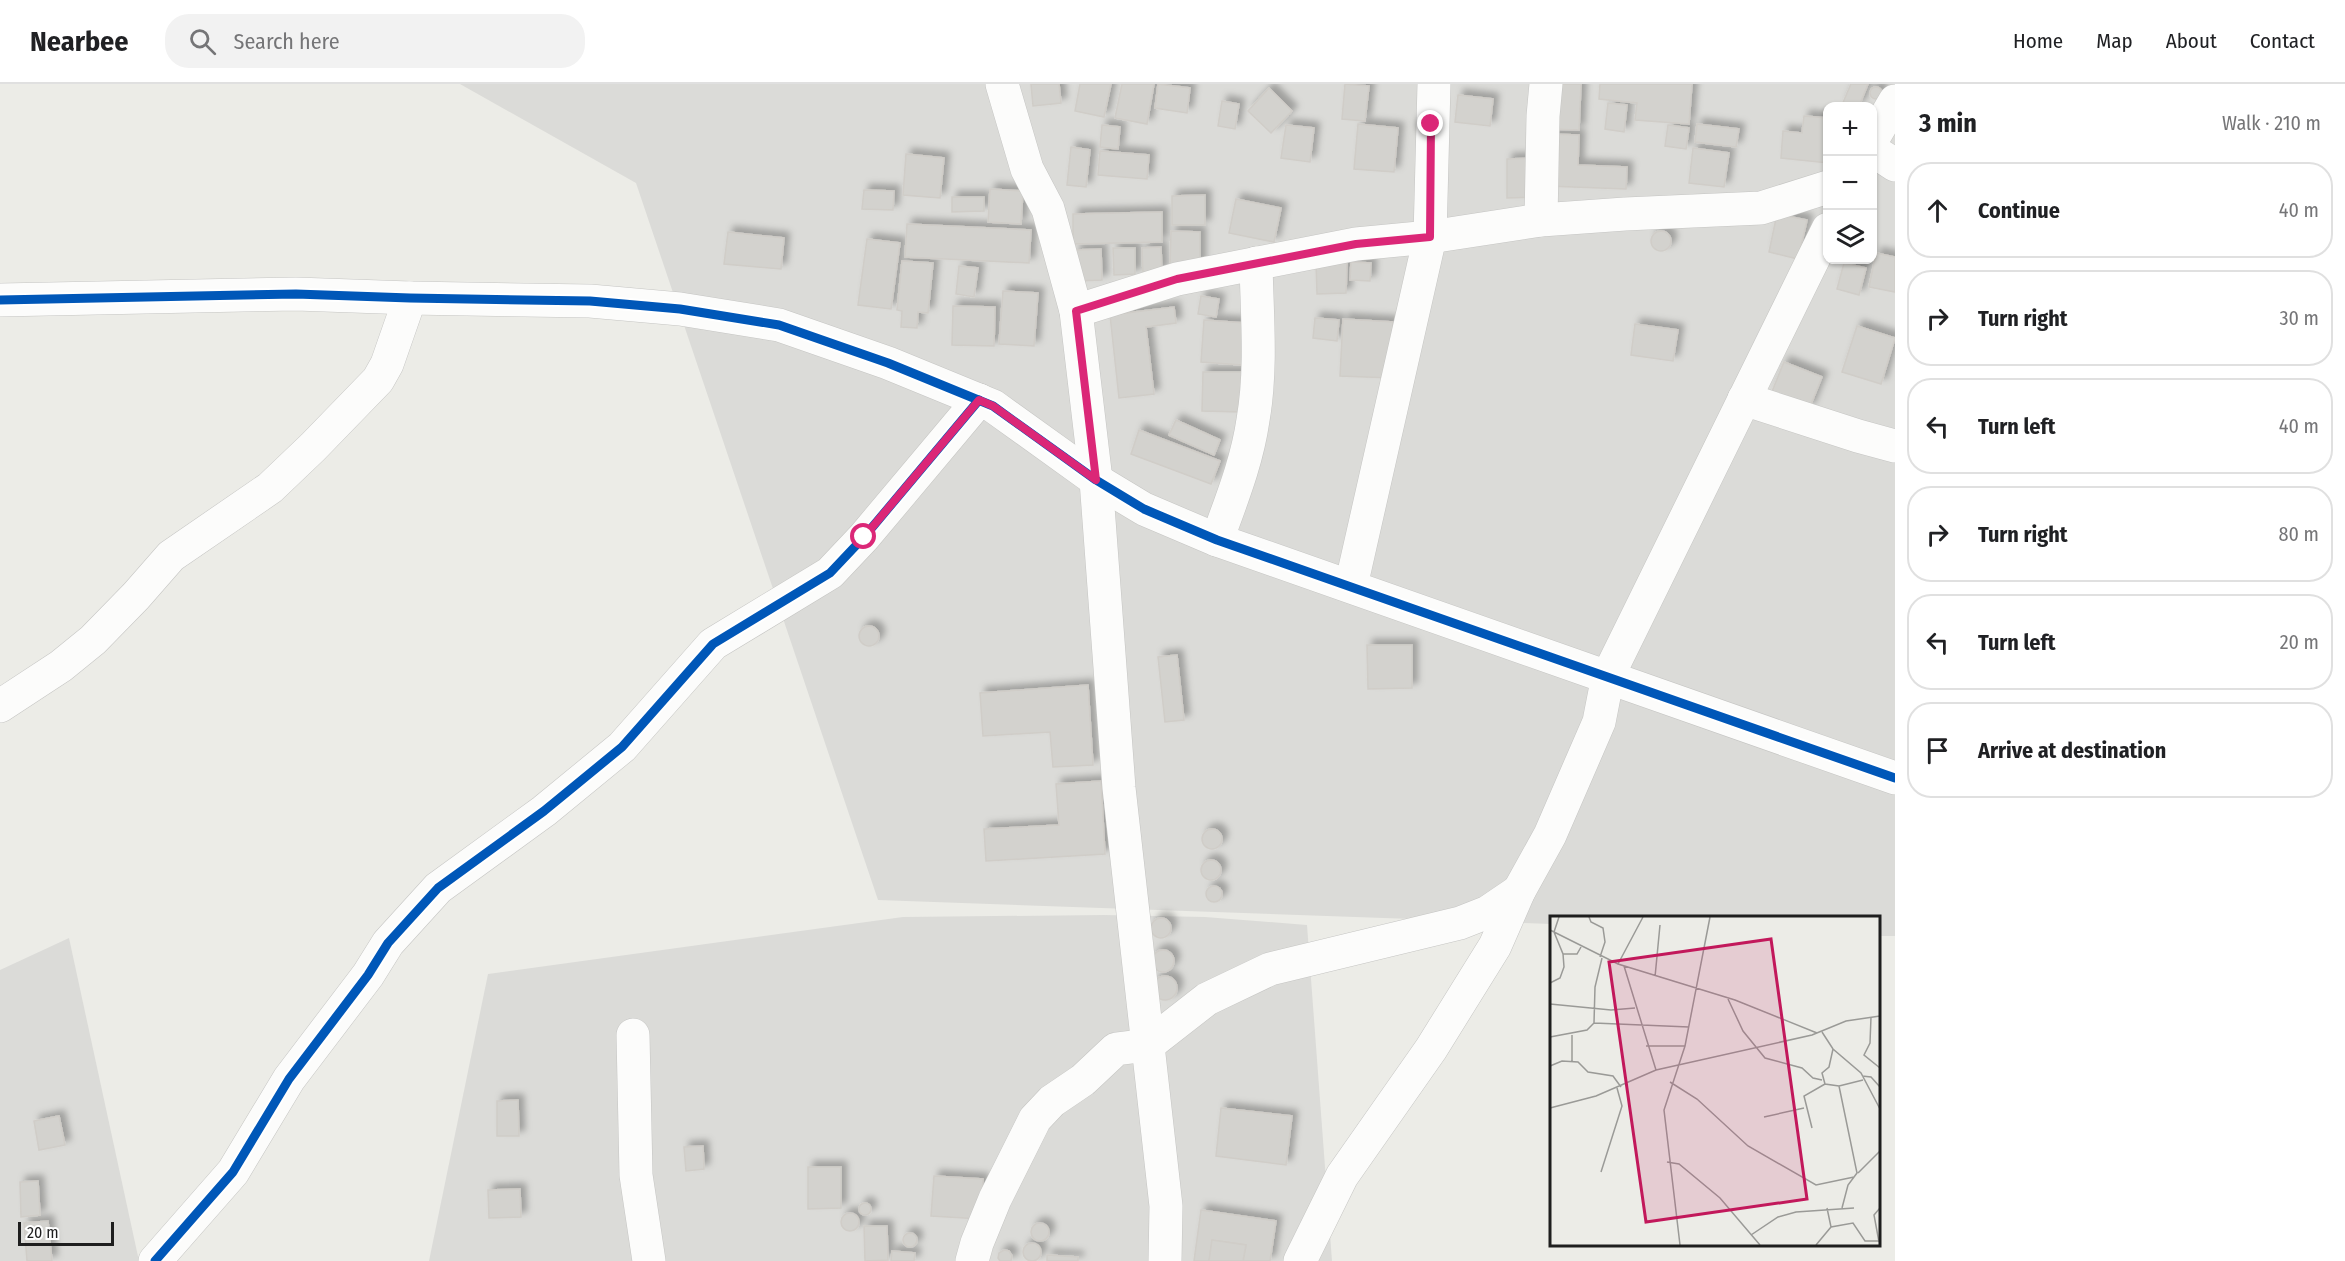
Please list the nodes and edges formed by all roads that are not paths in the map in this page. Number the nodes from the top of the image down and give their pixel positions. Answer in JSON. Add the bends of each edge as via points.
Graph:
{"nodes":[{"id":1,"x":1002,"y":84,"type":"edge"},
{"id":2,"x":1434,"y":84,"type":"edge"},
{"id":3,"x":1546,"y":84,"type":"edge"},
{"id":4,"x":1895,"y":101,"type":"edge"},
{"id":5,"x":1877,"y":132,"type":"edge"},
{"id":6,"x":1877,"y":153,"type":"edge"},
{"id":7,"x":1895,"y":165,"type":"edge"},
{"id":8,"x":1823,"y":188,"type":"edge"},
{"id":9,"x":1541,"y":220,"type":"junction"},
{"id":10,"x":1430,"y":237,"type":"junction"},
{"id":11,"x":1823,"y":238,"type":"edge"},
{"id":12,"x":1256,"y":263,"type":"junction"},
{"id":13,"x":410,"y":298,"type":"junction"},
{"id":14,"x":0,"y":300,"type":"edge"},
{"id":15,"x":1076,"y":311,"type":"junction"},
{"id":16,"x":1744,"y":399,"type":"junction"},
{"id":17,"x":979,"y":400,"type":"junction"},
{"id":18,"x":1895,"y":446,"type":"edge"},
{"id":19,"x":1096,"y":480,"type":"junction"},
{"id":20,"x":1218,"y":540,"type":"junction"},
{"id":21,"x":1351,"y":586,"type":"junction"},
{"id":22,"x":1608,"y":676,"type":"junction"},
{"id":23,"x":0,"y":706,"type":"edge"},
{"id":24,"x":1895,"y":778,"type":"edge"},
{"id":25,"x":1519,"y":891,"type":"junction"},
{"id":26,"x":633,"y":1035,"type":"dead end"},
{"id":27,"x":1148,"y":1046,"type":"junction"},
{"id":28,"x":155,"y":1261,"type":"edge"},
{"id":29,"x":649,"y":1261,"type":"edge"},
{"id":30,"x":972,"y":1261,"type":"edge"},
{"id":31,"x":1165,"y":1261,"type":"edge"},
{"id":32,"x":1300,"y":1261,"type":"edge"}],
"edges":[{"from":1,"to":15,"type":"street","via":[[1028,169],[1048,209]]},
{"from":2,"to":10,"type":"street"},
{"from":3,"to":9,"type":"street"},
{"from":4,"to":5,"type":"street"},
{"from":6,"to":7,"type":"street"},
{"from":8,"to":9,"type":"street","via":[[1761,208]]},
{"from":9,"to":10,"type":"street"},
{"from":10,"to":12,"type":"street","via":[[1356,244]]},
{"from":10,"to":21,"type":"street"},
{"from":11,"to":16,"type":"street"},
{"from":12,"to":15,"type":"street","via":[[1177,279]]},
{"from":12,"to":20,"type":"street","via":[[1254,420],[1246,458]]},
{"from":13,"to":14,"type":"street","via":[[296,294]]},
{"from":13,"to":17,"type":"street","via":[[590,300],[779,324]]},
{"from":13,"to":23,"type":"street","via":[[378,380],[313,447],[270,488],[171,556],[93,640]]},
{"from":15,"to":19,"type":"street"},
{"from":16,"to":18,"type":"street"},
{"from":16,"to":22,"type":"street"},
{"from":17,"to":19,"type":"street"},
{"from":17,"to":28,"type":"street","via":[[830,573],[713,644],[622,747],[544,811],[438,888],[388,943],[289,1079],[233,1172]]},
{"from":19,"to":20,"type":"street","via":[[1144,509]]},
{"from":19,"to":27,"type":"street","via":[[1119,788]]},
{"from":20,"to":21,"type":"street"},
{"from":21,"to":22,"type":"street"},
{"from":22,"to":24,"type":"street"},
{"from":22,"to":25,"type":"street","via":[[1599,722],[1550,835]]},
{"from":25,"to":27,"type":"street","via":[[1488,912],[1460,923],[1270,969],[1207,999]]},
{"from":25,"to":32,"type":"street","via":[[1495,946],[1431,1049],[1342,1176]]},
{"from":26,"to":29,"type":"street","via":[[636,1176]]},
{"from":27,"to":30,"type":"street","via":[[1116,1049],[1035,1119],[995,1199]]},
{"from":27,"to":31,"type":"street","via":[[1166,1206]]}]}
